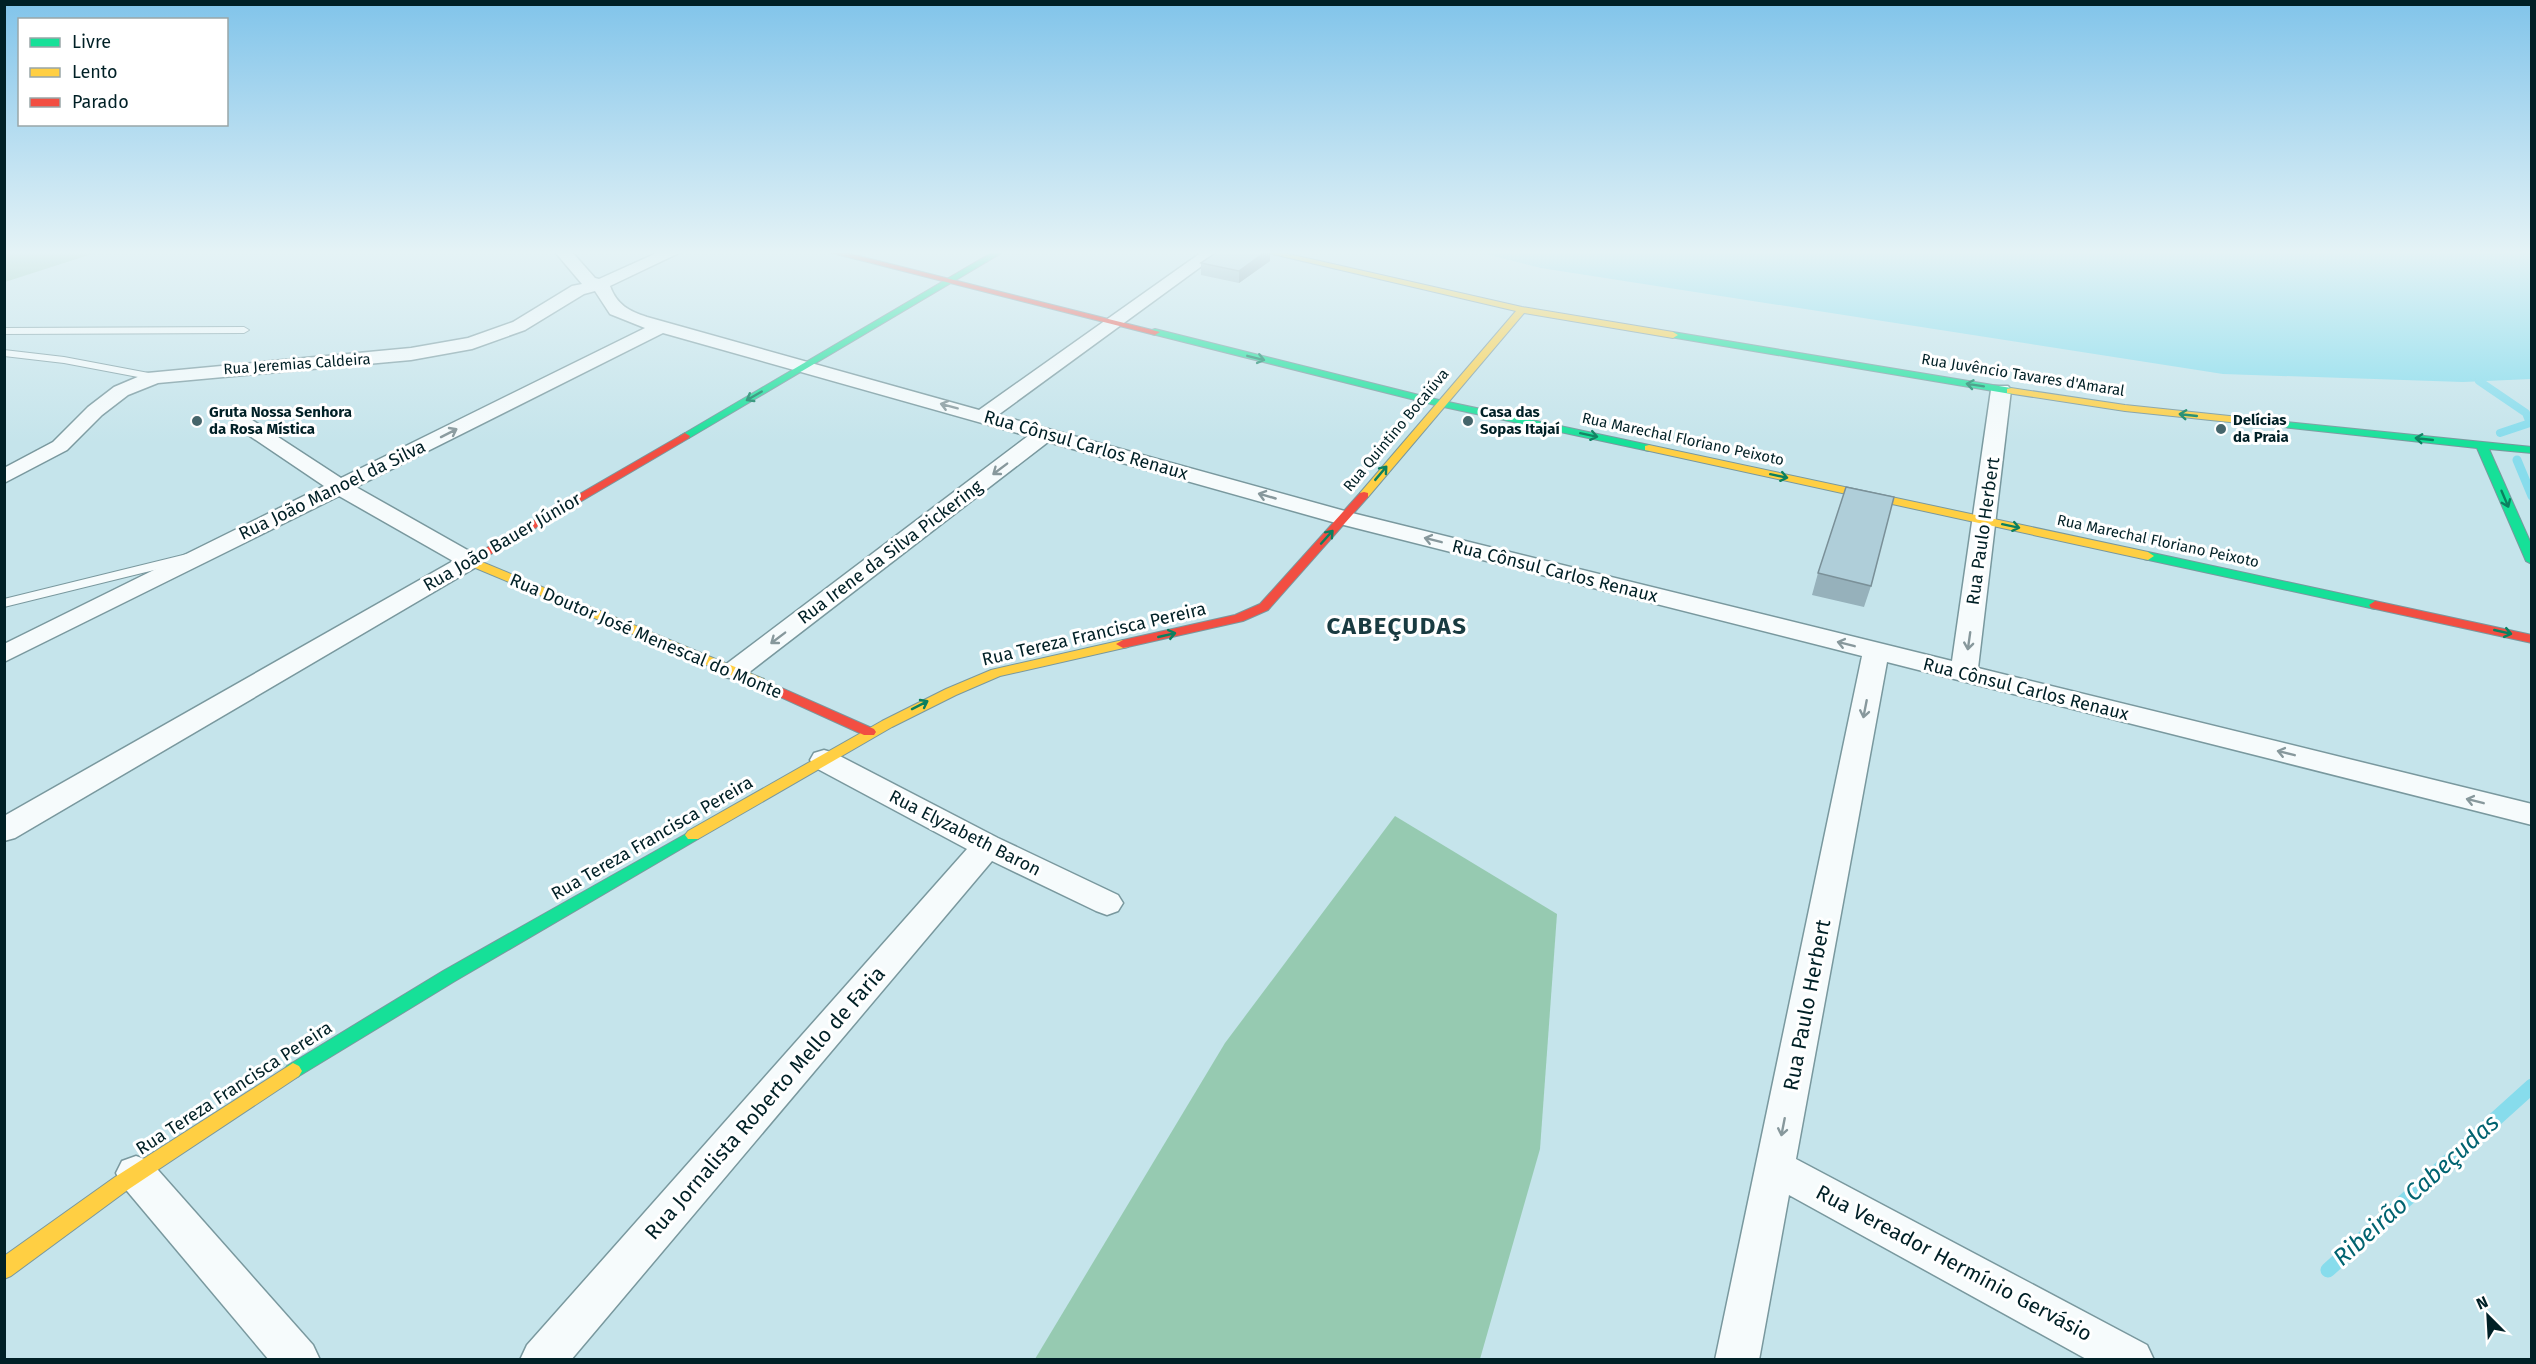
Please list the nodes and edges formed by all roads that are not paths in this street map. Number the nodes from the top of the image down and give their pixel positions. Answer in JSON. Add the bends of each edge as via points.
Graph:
{"nodes":[{"id":1,"x":536,"y":316,"type":"edge"},
{"id":2,"x":632,"y":316,"type":"edge"},
{"id":3,"x":889,"y":316,"type":"edge"},
{"id":4,"x":1087,"y":316,"type":"edge"},
{"id":5,"x":1122,"y":316,"type":"edge"},
{"id":6,"x":1517,"y":316,"type":"edge"},
{"id":7,"x":1556,"y":316,"type":"edge"},
{"id":8,"x":1113,"y":322,"type":"junction"},
{"id":9,"x":661,"y":327,"type":"junction"},
{"id":10,"x":244,"y":330,"type":"dead end"},
{"id":11,"x":4,"y":331,"type":"edge"},
{"id":12,"x":4,"y":353,"type":"edge"},
{"id":13,"x":805,"y":366,"type":"junction"},
{"id":14,"x":154,"y":377,"type":"junction"},
{"id":15,"x":2001,"y":390,"type":"junction"},
{"id":16,"x":1439,"y":403,"type":"junction"},
{"id":17,"x":983,"y":416,"type":"junction"},
{"id":18,"x":242,"y":422,"type":"dead end"},
{"id":19,"x":1046,"y":433,"type":"junction"},
{"id":20,"x":2482,"y":446,"type":"junction"},
{"id":21,"x":2532,"y":450,"type":"edge"},
{"id":22,"x":4,"y":477,"type":"edge"},
{"id":23,"x":340,"y":487,"type":"junction"},
{"id":24,"x":1344,"y":518,"type":"junction"},
{"id":25,"x":1985,"y":520,"type":"junction"},
{"id":26,"x":201,"y":554,"type":"junction"},
{"id":27,"x":470,"y":561,"type":"junction"},
{"id":28,"x":2532,"y":561,"type":"edge"},
{"id":29,"x":4,"y":603,"type":"edge"},
{"id":30,"x":2532,"y":639,"type":"edge"},
{"id":31,"x":1876,"y":651,"type":"junction"},
{"id":32,"x":4,"y":654,"type":"edge"},
{"id":33,"x":734,"y":671,"type":"junction"},
{"id":34,"x":1964,"y":673,"type":"junction"},
{"id":35,"x":868,"y":732,"type":"junction"},
{"id":36,"x":824,"y":760,"type":"junction"},
{"id":37,"x":2532,"y":815,"type":"edge"},
{"id":38,"x":4,"y":830,"type":"edge"},
{"id":39,"x":987,"y":846,"type":"junction"},
{"id":40,"x":1107,"y":903,"type":"dead end"},
{"id":41,"x":1775,"y":1167,"type":"junction"},
{"id":42,"x":136,"y":1173,"type":"junction"},
{"id":43,"x":4,"y":1269,"type":"edge"},
{"id":44,"x":298,"y":1359,"type":"edge"},
{"id":45,"x":542,"y":1359,"type":"edge"},
{"id":46,"x":1737,"y":1359,"type":"edge"},
{"id":47,"x":2132,"y":1359,"type":"edge"}],
"edges":[{"from":1,"to":14,"type":"street","name":"Rua Jeremias Caldeira","via":[[472,343],[388,357]]},
{"from":2,"to":9,"type":"street","name":"Rua Cônsul Carlos Renaux"},
{"from":3,"to":13,"type":"street","name":"Rua João Bauer Júnior"},
{"from":4,"to":8,"type":"street","name":"Rua Marechal Floriano Peixoto"},
{"from":5,"to":8,"type":"street"},
{"from":6,"to":16,"type":"street","name":"Rua Quintino Bocaiúva"},
{"from":15,"to":7,"type":"street","name":"Rua Juvêncio Tavares d'Amaral","one_way":true},
{"from":8,"to":16,"type":"street","name":"Rua Marechal Floriano Peixoto","one_way":true},
{"from":8,"to":17,"type":"street"},
{"from":9,"to":13,"type":"street","name":"Rua Cônsul Carlos Renaux"},
{"from":23,"to":9,"type":"street","name":"Rua João Manoel da Silva","one_way":true},
{"from":10,"to":11,"type":"lane"},
{"from":12,"to":14,"type":"lane"},
{"from":17,"to":13,"type":"street","name":"Rua Cônsul Carlos Renaux","one_way":true},
{"from":13,"to":27,"type":"street","name":"Rua João Bauer Júnior","one_way":true},
{"from":14,"to":22,"type":"street","name":"Rua Jeremias Caldeira","via":[[121,391],[60,446]]},
{"from":20,"to":15,"type":"street","name":"Rua Juvêncio Tavares d'Amaral","one_way":true,"via":[[2134,409]]},
{"from":15,"to":25,"type":"street","name":"Rua Paulo Herbert"},
{"from":24,"to":16,"type":"street","name":"Rua Quintino Bocaiúva","one_way":true},
{"from":16,"to":25,"type":"street","name":"Rua Marechal Floriano Peixoto","one_way":true},
{"from":17,"to":19,"type":"street","name":"Rua Cônsul Carlos Renaux"},
{"from":18,"to":23,"type":"street","name":"Rua Doutor José Menescal do Monte"},
{"from":24,"to":19,"type":"street","name":"Rua Cônsul Carlos Renaux","one_way":true},
{"from":19,"to":33,"type":"street","name":"Rua Irene da Silva Pickering","one_way":true},
{"from":20,"to":21,"type":"street","name":"Rua Juvêncio Tavares d'Amaral"},
{"from":20,"to":28,"type":"street","one_way":true},
{"from":23,"to":26,"type":"street","name":"Rua João Manoel da Silva"},
{"from":23,"to":27,"type":"street","name":"Rua Doutor José Menescal do Monte"},
{"from":31,"to":24,"type":"street","name":"Rua Cônsul Carlos Renaux","one_way":true},
{"from":35,"to":24,"type":"street","name":"Rua Tereza Francisca Pereira","one_way":true,"via":[[996,673],[1239,618],[1264,607]]},
{"from":25,"to":30,"type":"street","name":"Rua Marechal Floriano Peixoto","one_way":true},
{"from":25,"to":34,"type":"street","name":"Rua Paulo Herbert","one_way":true},
{"from":26,"to":29,"type":"lane"},
{"from":26,"to":32,"type":"street","name":"Rua João Manoel da Silva"},
{"from":27,"to":33,"type":"street","name":"Rua Doutor José Menescal do Monte"},
{"from":27,"to":38,"type":"street","name":"Rua João Bauer Júnior"},
{"from":31,"to":34,"type":"street","name":"Rua Cônsul Carlos Renaux"},
{"from":31,"to":41,"type":"street","name":"Rua Paulo Herbert","one_way":true},
{"from":33,"to":35,"type":"street","name":"Rua Doutor José Menescal do Monte"},
{"from":37,"to":34,"type":"street","name":"Rua Cônsul Carlos Renaux","one_way":true},
{"from":35,"to":36,"type":"street","name":"Rua Tereza Francisca Pereira"},
{"from":36,"to":39,"type":"street","name":"Rua Elyzabeth Baron"},
{"from":36,"to":42,"type":"street","name":"Rua Tereza Francisca Pereira","via":[[466,964]]},
{"from":39,"to":40,"type":"street","name":"Rua Elyzabeth Baron"},
{"from":39,"to":45,"type":"street","name":"Rua Jornalista Roberto Mello de Faria"},
{"from":41,"to":46,"type":"street","name":"Rua Paulo Herbert"},
{"from":41,"to":47,"type":"street","name":"Rua Vereador Hermínio Gervásio"},
{"from":42,"to":43,"type":"street","name":"Rua Tereza Francisca Pereira"},
{"from":42,"to":44,"type":"street"}]}
